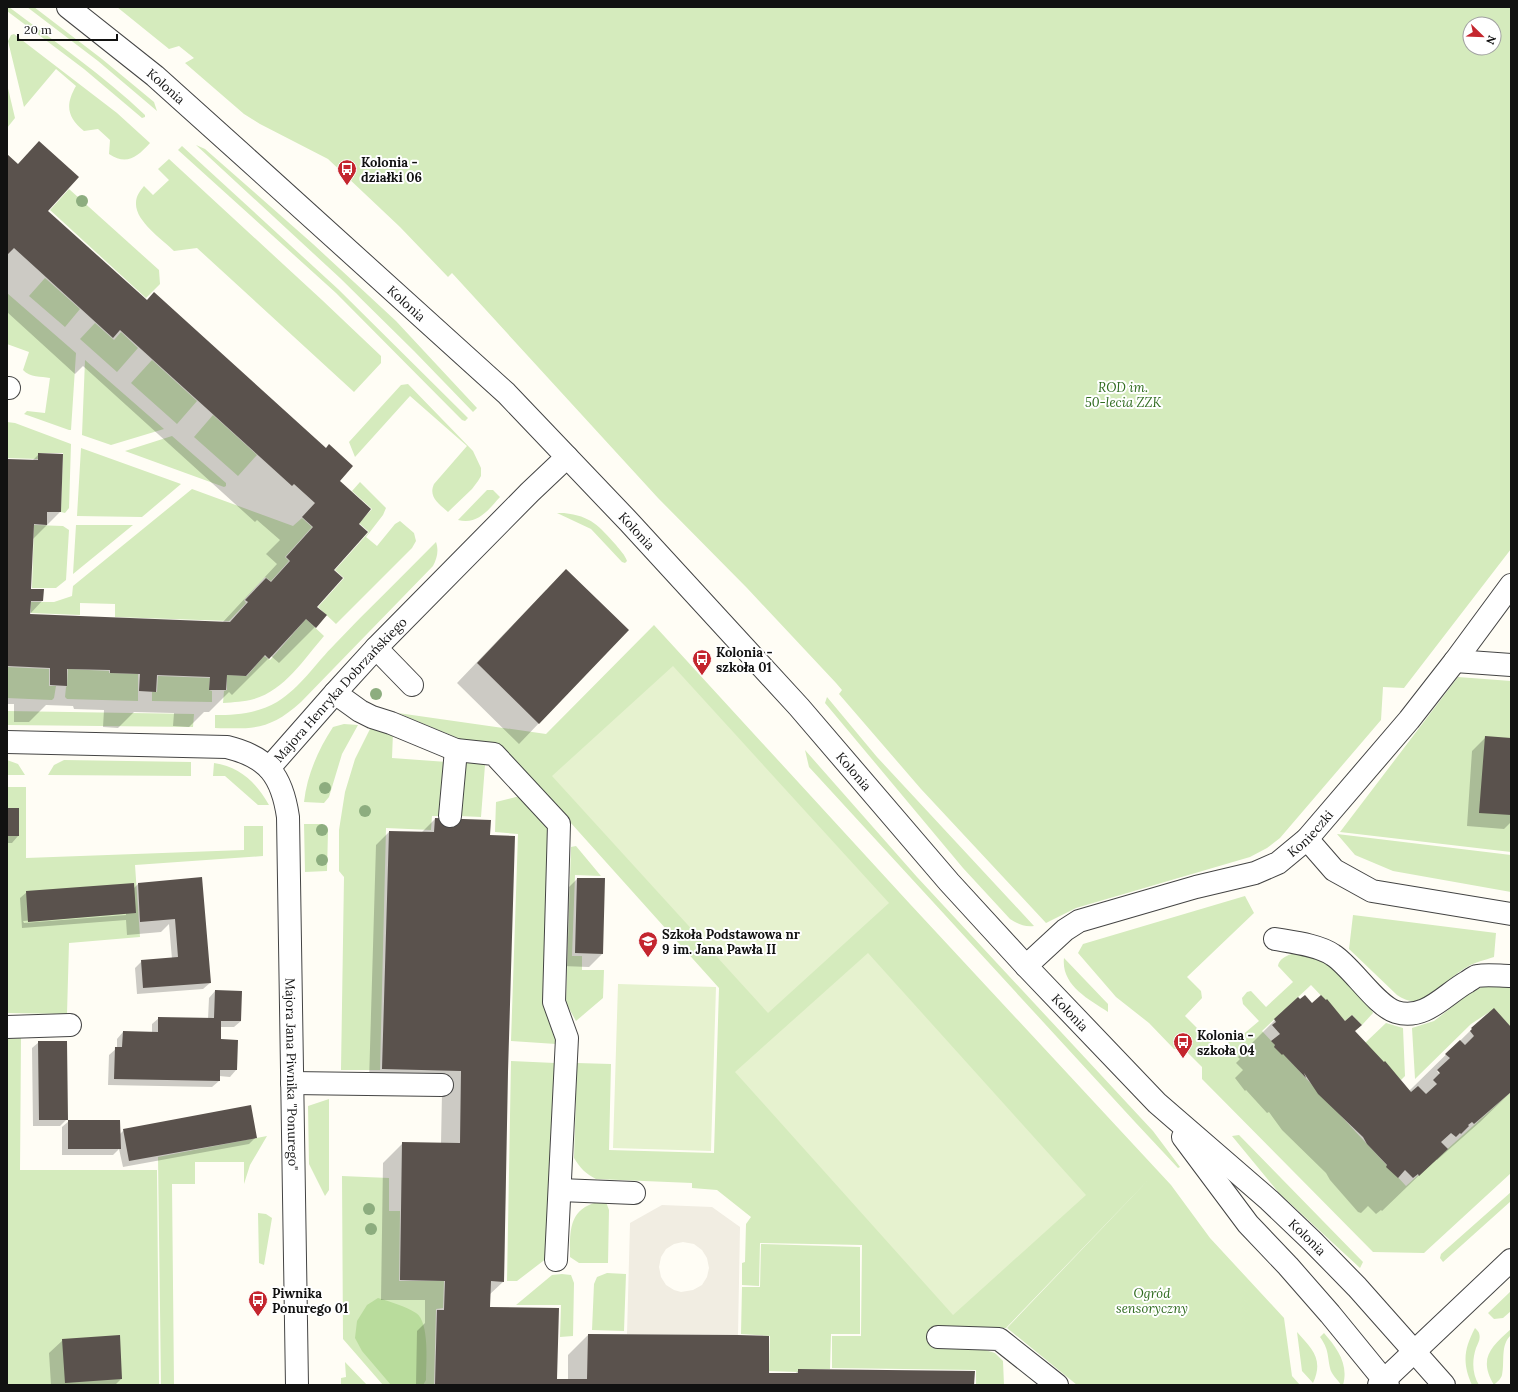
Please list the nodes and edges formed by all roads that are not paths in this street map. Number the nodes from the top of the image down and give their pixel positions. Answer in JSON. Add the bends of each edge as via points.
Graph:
{"nodes":[{"id":1,"x":68,"y":7,"type":"edge"},
{"id":2,"x":567,"y":457,"type":"junction"},
{"id":3,"x":1511,"y":585,"type":"edge"},
{"id":4,"x":376,"y":648,"type":"junction"},
{"id":5,"x":1455,"y":662,"type":"junction"},
{"id":6,"x":1511,"y":665,"type":"edge"},
{"id":7,"x":412,"y":685,"type":"dead end"},
{"id":8,"x":335,"y":693,"type":"junction"},
{"id":9,"x":7,"y":742,"type":"edge"},
{"id":10,"x":456,"y":750,"type":"junction"},
{"id":11,"x":269,"y":768,"type":"junction"},
{"id":12,"x":450,"y":816,"type":"dead end"},
{"id":13,"x":1307,"y":839,"type":"junction"},
{"id":14,"x":1511,"y":914,"type":"edge"},
{"id":15,"x":1275,"y":939,"type":"dead end"},
{"id":16,"x":1026,"y":966,"type":"junction"},
{"id":17,"x":1511,"y":976,"type":"edge"},
{"id":18,"x":70,"y":1025,"type":"dead end"},
{"id":19,"x":7,"y":1027,"type":"edge"},
{"id":20,"x":292,"y":1084,"type":"junction"},
{"id":21,"x":442,"y":1085,"type":"dead end"},
{"id":22,"x":1157,"y":1103,"type":"junction"},
{"id":23,"x":560,"y":1190,"type":"junction"},
{"id":24,"x":634,"y":1193,"type":"dead end"},
{"id":25,"x":556,"y":1260,"type":"dead end"},
{"id":26,"x":1511,"y":1260,"type":"edge"},
{"id":27,"x":938,"y":1337,"type":"dead end"},
{"id":28,"x":1414,"y":1351,"type":"junction"},
{"id":29,"x":1034,"y":1378,"type":"edge"},
{"id":30,"x":1383,"y":1383,"type":"edge"},
{"id":31,"x":297,"y":1385,"type":"edge"},
{"id":32,"x":1057,"y":1385,"type":"edge"},
{"id":33,"x":1444,"y":1385,"type":"edge"}],
"edges":[{"from":1,"to":2,"type":"street","name":"Kolonia","via":[[155,76],[244,156],[506,393]]},
{"from":2,"to":4,"type":"street","name":"Majora Henryka Dobrzańskiego"},
{"from":2,"to":16,"type":"street","name":"Kolonia","via":[[793,701],[949,882]]},
{"from":3,"to":5,"type":"street","name":"Konieczki"},
{"from":4,"to":7,"type":"street"},
{"from":4,"to":8,"type":"street","name":"Majora Henryka Dobrzańskiego"},
{"from":5,"to":6,"type":"street"},
{"from":5,"to":13,"type":"street","name":"Konieczki"},
{"from":8,"to":10,"type":"street","via":[[372,717]]},
{"from":8,"to":11,"type":"street","name":"Majora Henryka Dobrzańskiego"},
{"from":9,"to":11,"type":"street","name":"Majora Henryka Dobrzańskiego","via":[[227,747],[250,754]]},
{"from":10,"to":12,"type":"street"},
{"from":10,"to":23,"type":"street","via":[[494,754],[559,824],[554,1002],[567,1038]]},
{"from":11,"to":20,"type":"street","name":"Majora Jana Piwnika \"Ponurego\"","via":[[285,797],[288,817]]},
{"from":13,"to":14,"type":"street","via":[[1334,870],[1372,891]]},
{"from":13,"to":16,"type":"street","name":"Konieczki","via":[[1278,863],[1255,873],[1196,887],[1079,921],[1065,930]]},
{"from":15,"to":17,"type":"street","via":[[1305,944],[1333,954],[1383,1004],[1396,1012],[1413,1013],[1428,1009],[1476,976]]},
{"from":16,"to":22,"type":"street","name":"Kolonia"},
{"from":18,"to":19,"type":"street"},
{"from":20,"to":21,"type":"street"},
{"from":20,"to":31,"type":"street","name":"Majora Jana Piwnika \"Ponurego\""},
{"from":22,"to":28,"type":"street","name":"Kolonia","via":[[1269,1200],[1312,1241],[1358,1287]]},
{"from":22,"to":30,"type":"street","name":"Kolonia","via":[[1248,1224],[1330,1314]]},
{"from":23,"to":24,"type":"street"},
{"from":23,"to":25,"type":"street"},
{"from":26,"to":28,"type":"street"},
{"from":27,"to":29,"type":"street","via":[[998,1339]]},
{"from":28,"to":30,"type":"street"},
{"from":28,"to":33,"type":"street","name":"Kolonia"},
{"from":29,"to":32,"type":"street"}]}
